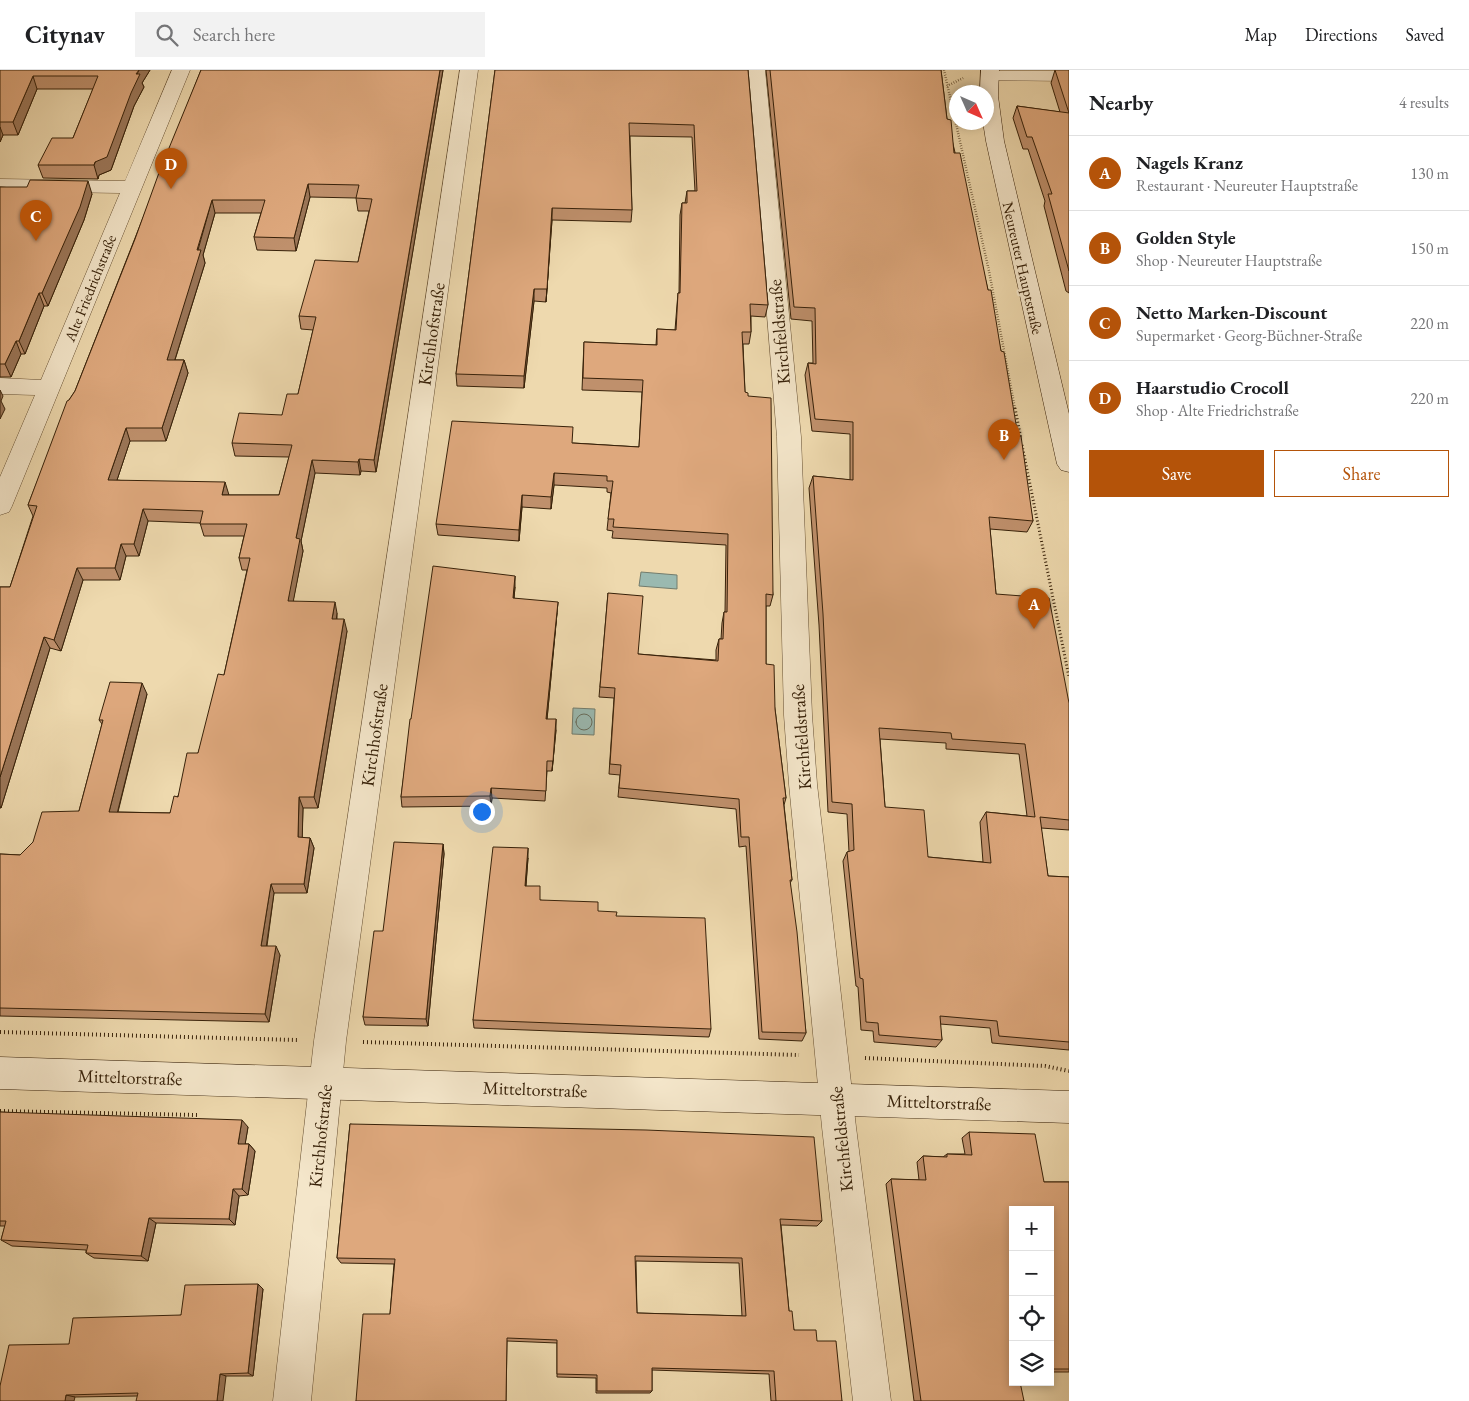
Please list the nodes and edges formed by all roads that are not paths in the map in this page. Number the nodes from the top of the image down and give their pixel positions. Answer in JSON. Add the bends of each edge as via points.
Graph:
{"nodes":[{"id":1,"x":180,"y":70,"type":"edge"},
{"id":2,"x":469,"y":70,"type":"edge"},
{"id":3,"x":756,"y":70,"type":"edge"},
{"id":4,"x":990,"y":73,"type":"edge"},
{"id":5,"x":1069,"y":76,"type":"edge"},
{"id":6,"x":0,"y":185,"type":"edge"},
{"id":7,"x":131,"y":187,"type":"junction"},
{"id":8,"x":0,"y":386,"type":"edge"},
{"id":9,"x":48,"y":388,"type":"junction"},
{"id":10,"x":1069,"y":464,"type":"edge"},
{"id":11,"x":0,"y":506,"type":"edge"},
{"id":12,"x":0,"y":1073,"type":"edge"},
{"id":13,"x":326,"y":1083,"type":"junction"},
{"id":14,"x":836,"y":1098,"type":"junction"},
{"id":15,"x":1069,"y":1106,"type":"edge"},
{"id":16,"x":292,"y":1401,"type":"edge"},
{"id":17,"x":872,"y":1401,"type":"edge"}],
"edges":[{"from":1,"to":7,"type":"street","name":"Alte Friedrichstraße"},
{"from":2,"to":13,"type":"street","name":"Kirchhofstraße"},
{"from":3,"to":14,"type":"street","name":"Kirchfeldstraße","via":[[789,436],[803,784]]},
{"from":4,"to":5,"type":"street"},
{"from":4,"to":10,"type":"street","name":"Neureuter Hauptstraße","via":[[990,103],[997,150]]},
{"from":6,"to":7,"type":"street"},
{"from":7,"to":9,"type":"street","name":"Alte Friedrichstraße"},
{"from":8,"to":9,"type":"street"},
{"from":9,"to":11,"type":"street","name":"Alte Friedrichstraße"},
{"from":12,"to":13,"type":"street","name":"Mitteltorstraße"},
{"from":13,"to":14,"type":"street","name":"Mitteltorstraße"},
{"from":13,"to":16,"type":"street","name":"Kirchhofstraße"},
{"from":14,"to":15,"type":"street","name":"Mitteltorstraße"},
{"from":14,"to":17,"type":"street","name":"Kirchfeldstraße"}]}
